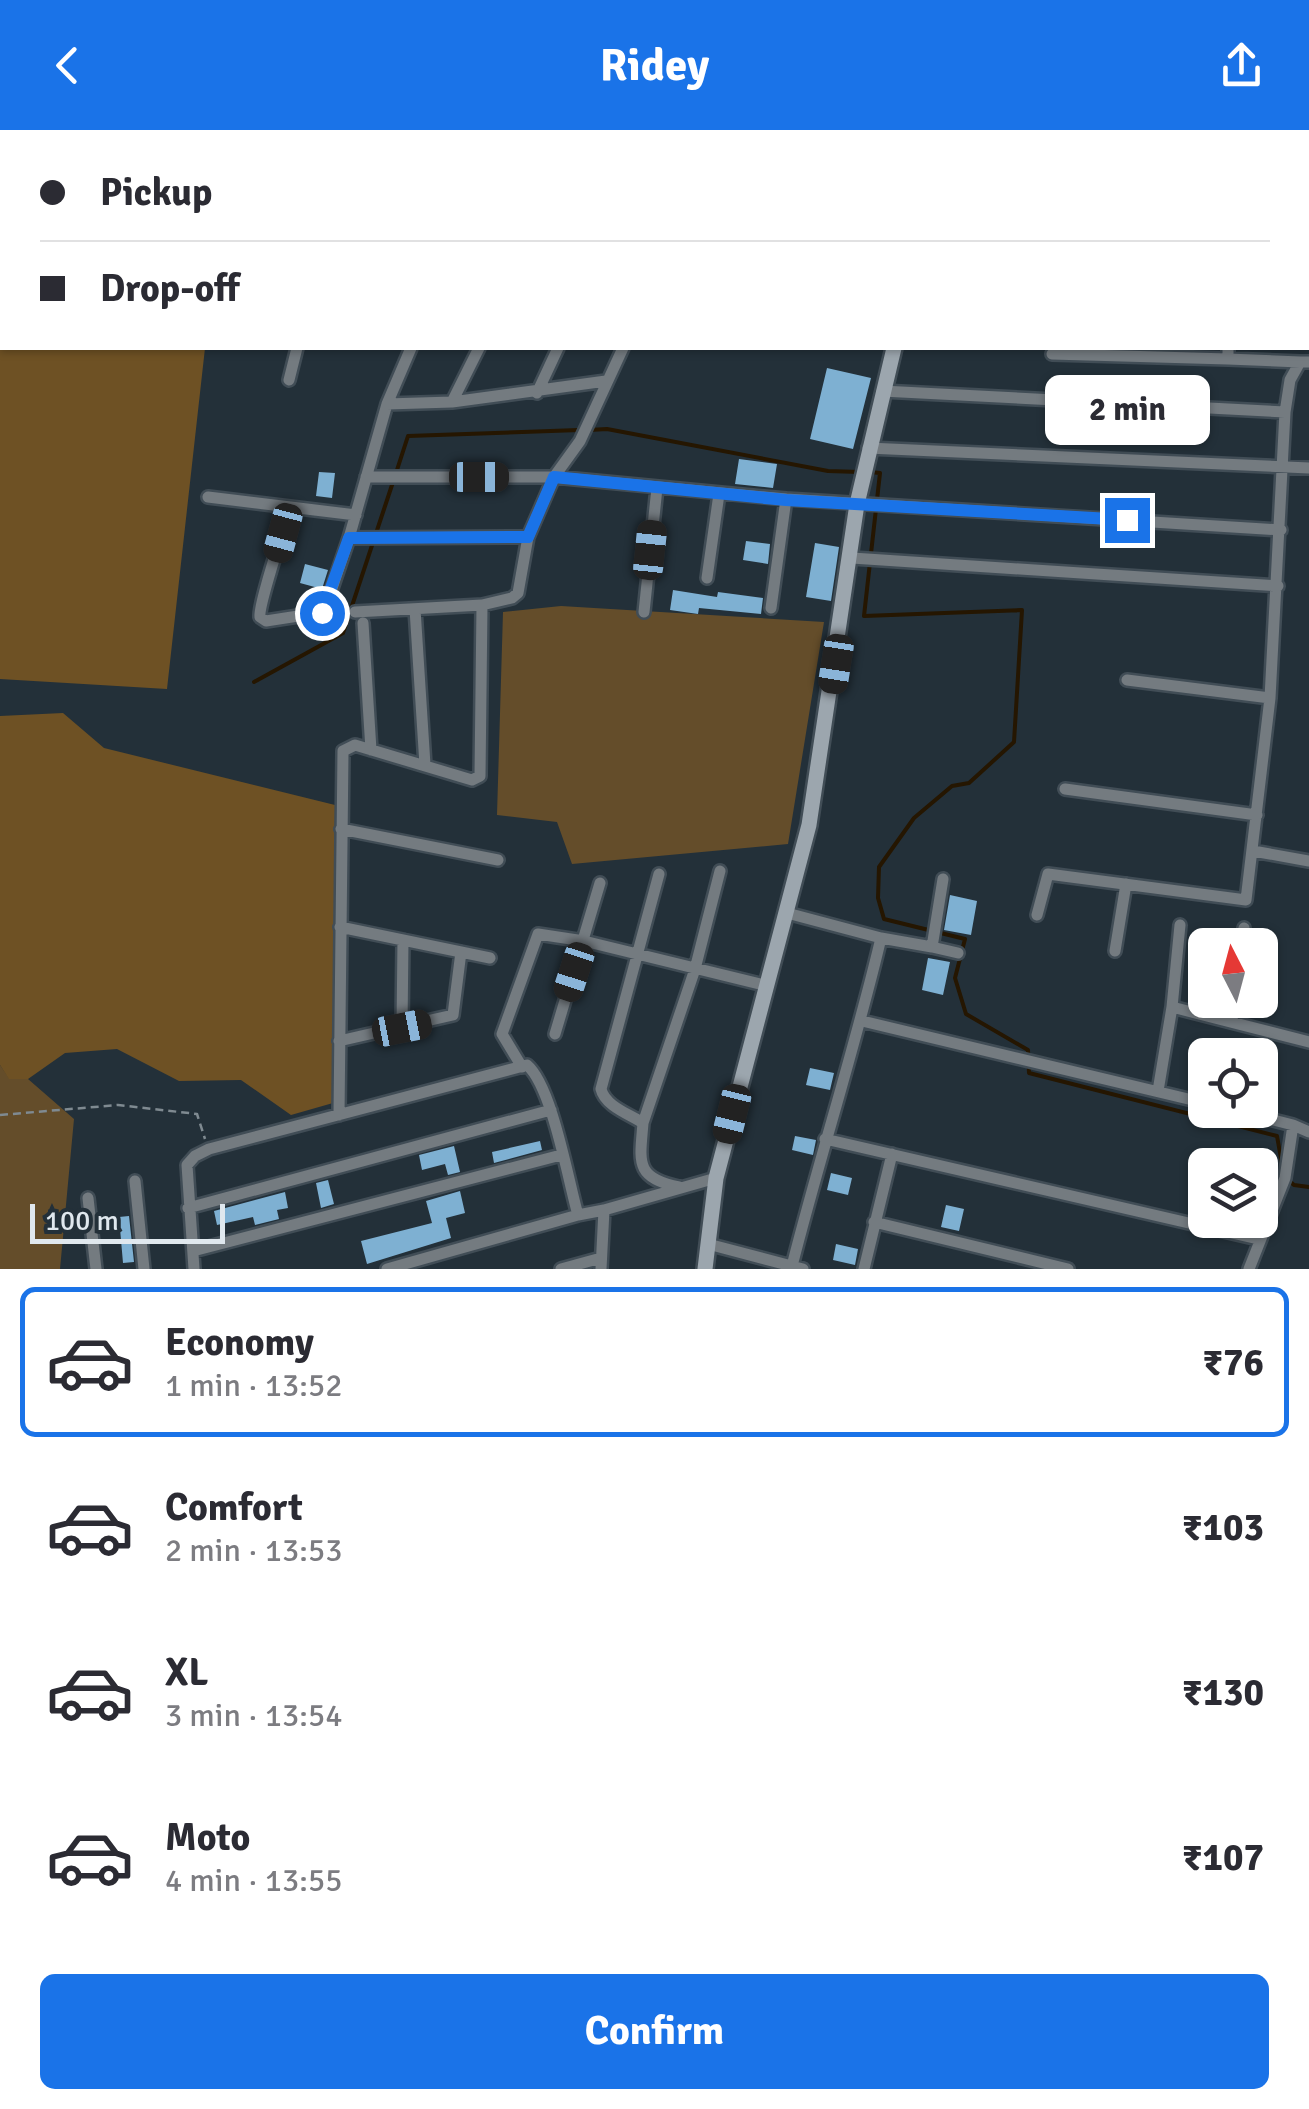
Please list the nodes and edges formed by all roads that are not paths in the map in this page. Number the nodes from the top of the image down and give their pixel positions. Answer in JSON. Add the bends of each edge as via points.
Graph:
{"nodes":[{"id":1,"x":296,"y":350,"type":"edge"},
{"id":2,"x":410,"y":350,"type":"edge"},
{"id":3,"x":479,"y":350,"type":"edge"},
{"id":4,"x":557,"y":350,"type":"edge"},
{"id":5,"x":622,"y":350,"type":"edge"},
{"id":6,"x":893,"y":350,"type":"edge"},
{"id":7,"x":1228,"y":353,"type":"edge"},
{"id":8,"x":1052,"y":354,"type":"dead end"},
{"id":9,"x":1304,"y":362,"type":"edge"},
{"id":10,"x":289,"y":380,"type":"dead end"},
{"id":11,"x":604,"y":388,"type":"junction"},
{"id":12,"x":882,"y":391,"type":"junction"},
{"id":13,"x":537,"y":392,"type":"junction"},
{"id":14,"x":452,"y":402,"type":"junction"},
{"id":15,"x":386,"y":404,"type":"junction"},
{"id":16,"x":1285,"y":412,"type":"junction"},
{"id":17,"x":867,"y":453,"type":"junction"},
{"id":18,"x":1309,"y":468,"type":"edge"},
{"id":19,"x":1284,"y":469,"type":"junction"},
{"id":20,"x":366,"y":477,"type":"junction"},
{"id":21,"x":554,"y":477,"type":"junction"},
{"id":22,"x":657,"y":488,"type":"junction"},
{"id":23,"x":719,"y":494,"type":"junction"},
{"id":24,"x":208,"y":497,"type":"dead end"},
{"id":25,"x":786,"y":500,"type":"junction"},
{"id":26,"x":857,"y":504,"type":"junction"},
{"id":27,"x":290,"y":507,"type":"junction"},
{"id":28,"x":356,"y":515,"type":"junction"},
{"id":29,"x":1280,"y":530,"type":"junction"},
{"id":30,"x":528,"y":537,"type":"junction"},
{"id":31,"x":349,"y":538,"type":"junction"},
{"id":32,"x":852,"y":558,"type":"junction"},
{"id":33,"x":708,"y":578,"type":"dead end"},
{"id":34,"x":1278,"y":586,"type":"junction"},
{"id":35,"x":482,"y":606,"type":"junction"},
{"id":36,"x":771,"y":608,"type":"dead end"},
{"id":37,"x":415,"y":609,"type":"junction"},
{"id":38,"x":355,"y":612,"type":"dead end"},
{"id":39,"x":644,"y":612,"type":"dead end"},
{"id":40,"x":363,"y":624,"type":"dead end"},
{"id":41,"x":1127,"y":680,"type":"dead end"},
{"id":42,"x":1270,"y":698,"type":"junction"},
{"id":43,"x":372,"y":750,"type":"junction"},
{"id":44,"x":425,"y":766,"type":"junction"},
{"id":45,"x":1065,"y":788,"type":"dead end"},
{"id":46,"x":1257,"y":816,"type":"junction"},
{"id":47,"x":341,"y":829,"type":"junction"},
{"id":48,"x":1253,"y":852,"type":"junction"},
{"id":49,"x":498,"y":860,"type":"dead end"},
{"id":50,"x":1309,"y":860,"type":"edge"},
{"id":51,"x":720,"y":871,"type":"dead end"},
{"id":52,"x":659,"y":874,"type":"dead end"},
{"id":53,"x":943,"y":878,"type":"dead end"},
{"id":54,"x":600,"y":883,"type":"dead end"},
{"id":55,"x":1126,"y":884,"type":"junction"},
{"id":56,"x":787,"y":913,"type":"junction"},
{"id":57,"x":1037,"y":914,"type":"dead end"},
{"id":58,"x":1180,"y":925,"type":"dead end"},
{"id":59,"x":340,"y":928,"type":"junction"},
{"id":60,"x":881,"y":938,"type":"junction"},
{"id":61,"x":403,"y":940,"type":"junction"},
{"id":62,"x":584,"y":941,"type":"junction"},
{"id":63,"x":933,"y":944,"type":"junction"},
{"id":64,"x":1115,"y":951,"type":"dead end"},
{"id":65,"x":461,"y":952,"type":"junction"},
{"id":66,"x":958,"y":953,"type":"dead end"},
{"id":67,"x":638,"y":956,"type":"junction"},
{"id":68,"x":490,"y":958,"type":"dead end"},
{"id":69,"x":695,"y":969,"type":"junction"},
{"id":70,"x":768,"y":986,"type":"junction"},
{"id":71,"x":1172,"y":1007,"type":"junction"},
{"id":72,"x":1232,"y":1020,"type":"joint"},
{"id":73,"x":862,"y":1021,"type":"junction"},
{"id":74,"x":402,"y":1028,"type":"junction"},
{"id":75,"x":555,"y":1034,"type":"dead end"},
{"id":76,"x":340,"y":1041,"type":"junction"},
{"id":77,"x":1309,"y":1042,"type":"edge"},
{"id":78,"x":522,"y":1066,"type":"junction"},
{"id":79,"x":1158,"y":1090,"type":"junction"},
{"id":80,"x":1188,"y":1098,"type":"edge"},
{"id":81,"x":551,"y":1110,"type":"junction"},
{"id":82,"x":339,"y":1115,"type":"junction"},
{"id":83,"x":1278,"y":1121,"type":"edge"},
{"id":84,"x":643,"y":1123,"type":"junction"},
{"id":85,"x":1293,"y":1125,"type":"junction"},
{"id":86,"x":1309,"y":1132,"type":"edge"},
{"id":87,"x":824,"y":1138,"type":"junction"},
{"id":88,"x":892,"y":1154,"type":"junction"},
{"id":89,"x":561,"y":1155,"type":"junction"},
{"id":90,"x":716,"y":1178,"type":"junction"},
{"id":91,"x":135,"y":1181,"type":"dead end"},
{"id":92,"x":679,"y":1187,"type":"junction"},
{"id":93,"x":88,"y":1198,"type":"dead end"},
{"id":94,"x":188,"y":1208,"type":"junction"},
{"id":95,"x":604,"y":1210,"type":"junction"},
{"id":96,"x":578,"y":1215,"type":"junction"},
{"id":97,"x":874,"y":1222,"type":"junction"},
{"id":98,"x":1258,"y":1239,"type":"junction"},
{"id":99,"x":708,"y":1244,"type":"junction"},
{"id":100,"x":192,"y":1251,"type":"junction"},
{"id":101,"x":601,"y":1264,"type":"edge"},
{"id":102,"x":798,"y":1267,"type":"edge"},
{"id":103,"x":96,"y":1269,"type":"edge"},
{"id":104,"x":144,"y":1269,"type":"edge"},
{"id":105,"x":194,"y":1269,"type":"edge"},
{"id":106,"x":387,"y":1269,"type":"edge"},
{"id":107,"x":561,"y":1269,"type":"edge"},
{"id":108,"x":705,"y":1269,"type":"edge"},
{"id":109,"x":864,"y":1269,"type":"edge"},
{"id":110,"x":1068,"y":1269,"type":"edge"},
{"id":111,"x":1249,"y":1269,"type":"edge"}],
"edges":[{"from":1,"to":10,"type":"street"},
{"from":2,"to":15,"type":"street"},
{"from":3,"to":14,"type":"street"},
{"from":4,"to":13,"type":"street"},
{"from":5,"to":11,"type":"street"},
{"from":6,"to":12,"type":"main road"},
{"from":7,"to":8,"type":"street"},
{"from":7,"to":9,"type":"street"},
{"from":9,"to":16,"type":"street","via":[[1290,380]]},
{"from":11,"to":13,"type":"street"},
{"from":11,"to":21,"type":"street","via":[[580,441]]},
{"from":12,"to":16,"type":"street"},
{"from":12,"to":17,"type":"main road"},
{"from":13,"to":14,"type":"street"},
{"from":14,"to":15,"type":"street"},
{"from":15,"to":20,"type":"street"},
{"from":16,"to":19,"type":"street"},
{"from":17,"to":19,"type":"street"},
{"from":17,"to":26,"type":"main road"},
{"from":18,"to":19,"type":"street"},
{"from":19,"to":29,"type":"street"},
{"from":20,"to":21,"type":"street"},
{"from":20,"to":28,"type":"street"},
{"from":21,"to":22,"type":"street"},
{"from":21,"to":30,"type":"street"},
{"from":22,"to":23,"type":"street"},
{"from":22,"to":39,"type":"street"},
{"from":23,"to":25,"type":"street"},
{"from":23,"to":33,"type":"street"},
{"from":24,"to":27,"type":"street"},
{"from":25,"to":26,"type":"street"},
{"from":25,"to":36,"type":"street"},
{"from":26,"to":29,"type":"street"},
{"from":26,"to":32,"type":"main road"},
{"from":27,"to":28,"type":"street"},
{"from":27,"to":31,"type":"street","via":[[259,609],[266,622],[324,612]]},
{"from":28,"to":31,"type":"street"},
{"from":29,"to":34,"type":"street"},
{"from":30,"to":31,"type":"street"},
{"from":30,"to":35,"type":"street","via":[[516,596]]},
{"from":32,"to":34,"type":"street"},
{"from":32,"to":56,"type":"main road","via":[[810,825]]},
{"from":34,"to":42,"type":"street"},
{"from":35,"to":37,"type":"street"},
{"from":35,"to":44,"type":"street","via":[[480,776],[472,780]]},
{"from":37,"to":38,"type":"street"},
{"from":37,"to":44,"type":"street"},
{"from":40,"to":43,"type":"street"},
{"from":41,"to":42,"type":"street"},
{"from":42,"to":46,"type":"street"},
{"from":43,"to":44,"type":"street"},
{"from":43,"to":47,"type":"street","via":[[355,745],[343,751]]},
{"from":45,"to":46,"type":"street"},
{"from":46,"to":48,"type":"street"},
{"from":47,"to":49,"type":"street"},
{"from":47,"to":59,"type":"street"},
{"from":48,"to":50,"type":"street"},
{"from":48,"to":55,"type":"street","via":[[1246,900]]},
{"from":51,"to":69,"type":"street"},
{"from":52,"to":67,"type":"street"},
{"from":53,"to":63,"type":"street"},
{"from":54,"to":62,"type":"street"},
{"from":55,"to":57,"type":"street","via":[[1048,874]]},
{"from":55,"to":64,"type":"street"},
{"from":56,"to":60,"type":"street"},
{"from":56,"to":70,"type":"main road"},
{"from":58,"to":71,"type":"street"},
{"from":59,"to":61,"type":"street"},
{"from":59,"to":76,"type":"street"},
{"from":60,"to":63,"type":"street"},
{"from":60,"to":73,"type":"street"},
{"from":61,"to":65,"type":"street"},
{"from":61,"to":74,"type":"street"},
{"from":62,"to":67,"type":"street"},
{"from":62,"to":75,"type":"street"},
{"from":62,"to":78,"type":"street","via":[[535,935],[502,1034]]},
{"from":63,"to":66,"type":"street"},
{"from":65,"to":68,"type":"street"},
{"from":65,"to":74,"type":"street","via":[[452,1015]]},
{"from":67,"to":69,"type":"street"},
{"from":67,"to":84,"type":"street","via":[[602,1096]]},
{"from":69,"to":70,"type":"street"},
{"from":69,"to":84,"type":"street"},
{"from":70,"to":90,"type":"main road"},
{"from":71,"to":72,"type":"street"},
{"from":71,"to":79,"type":"street"},
{"from":72,"to":77,"type":"street"},
{"from":73,"to":79,"type":"street"},
{"from":73,"to":87,"type":"street"},
{"from":74,"to":76,"type":"street"},
{"from":76,"to":82,"type":"street"},
{"from":78,"to":81,"type":"street","via":[[533,1070]]},
{"from":78,"to":82,"type":"street"},
{"from":79,"to":80,"type":"street"},
{"from":81,"to":89,"type":"street"},
{"from":81,"to":94,"type":"street"},
{"from":82,"to":94,"type":"street","via":[[195,1156],[188,1166]]},
{"from":83,"to":85,"type":"street"},
{"from":84,"to":92,"type":"street","via":[[640,1165],[658,1183]]},
{"from":85,"to":86,"type":"street"},
{"from":85,"to":98,"type":"street","via":[[1285,1178]]},
{"from":87,"to":88,"type":"street"},
{"from":87,"to":102,"type":"street"},
{"from":88,"to":97,"type":"street"},
{"from":88,"to":98,"type":"street"},
{"from":89,"to":96,"type":"street"},
{"from":89,"to":100,"type":"street"},
{"from":90,"to":92,"type":"street"},
{"from":90,"to":99,"type":"main road"},
{"from":91,"to":104,"type":"street"},
{"from":92,"to":95,"type":"street"},
{"from":93,"to":103,"type":"street"},
{"from":94,"to":100,"type":"street"},
{"from":95,"to":96,"type":"street"},
{"from":95,"to":101,"type":"street"},
{"from":96,"to":106,"type":"street"},
{"from":97,"to":109,"type":"street"},
{"from":97,"to":110,"type":"street"},
{"from":98,"to":111,"type":"street"},
{"from":99,"to":102,"type":"street"},
{"from":99,"to":108,"type":"main road"},
{"from":100,"to":105,"type":"street"},
{"from":101,"to":107,"type":"street"}]}
